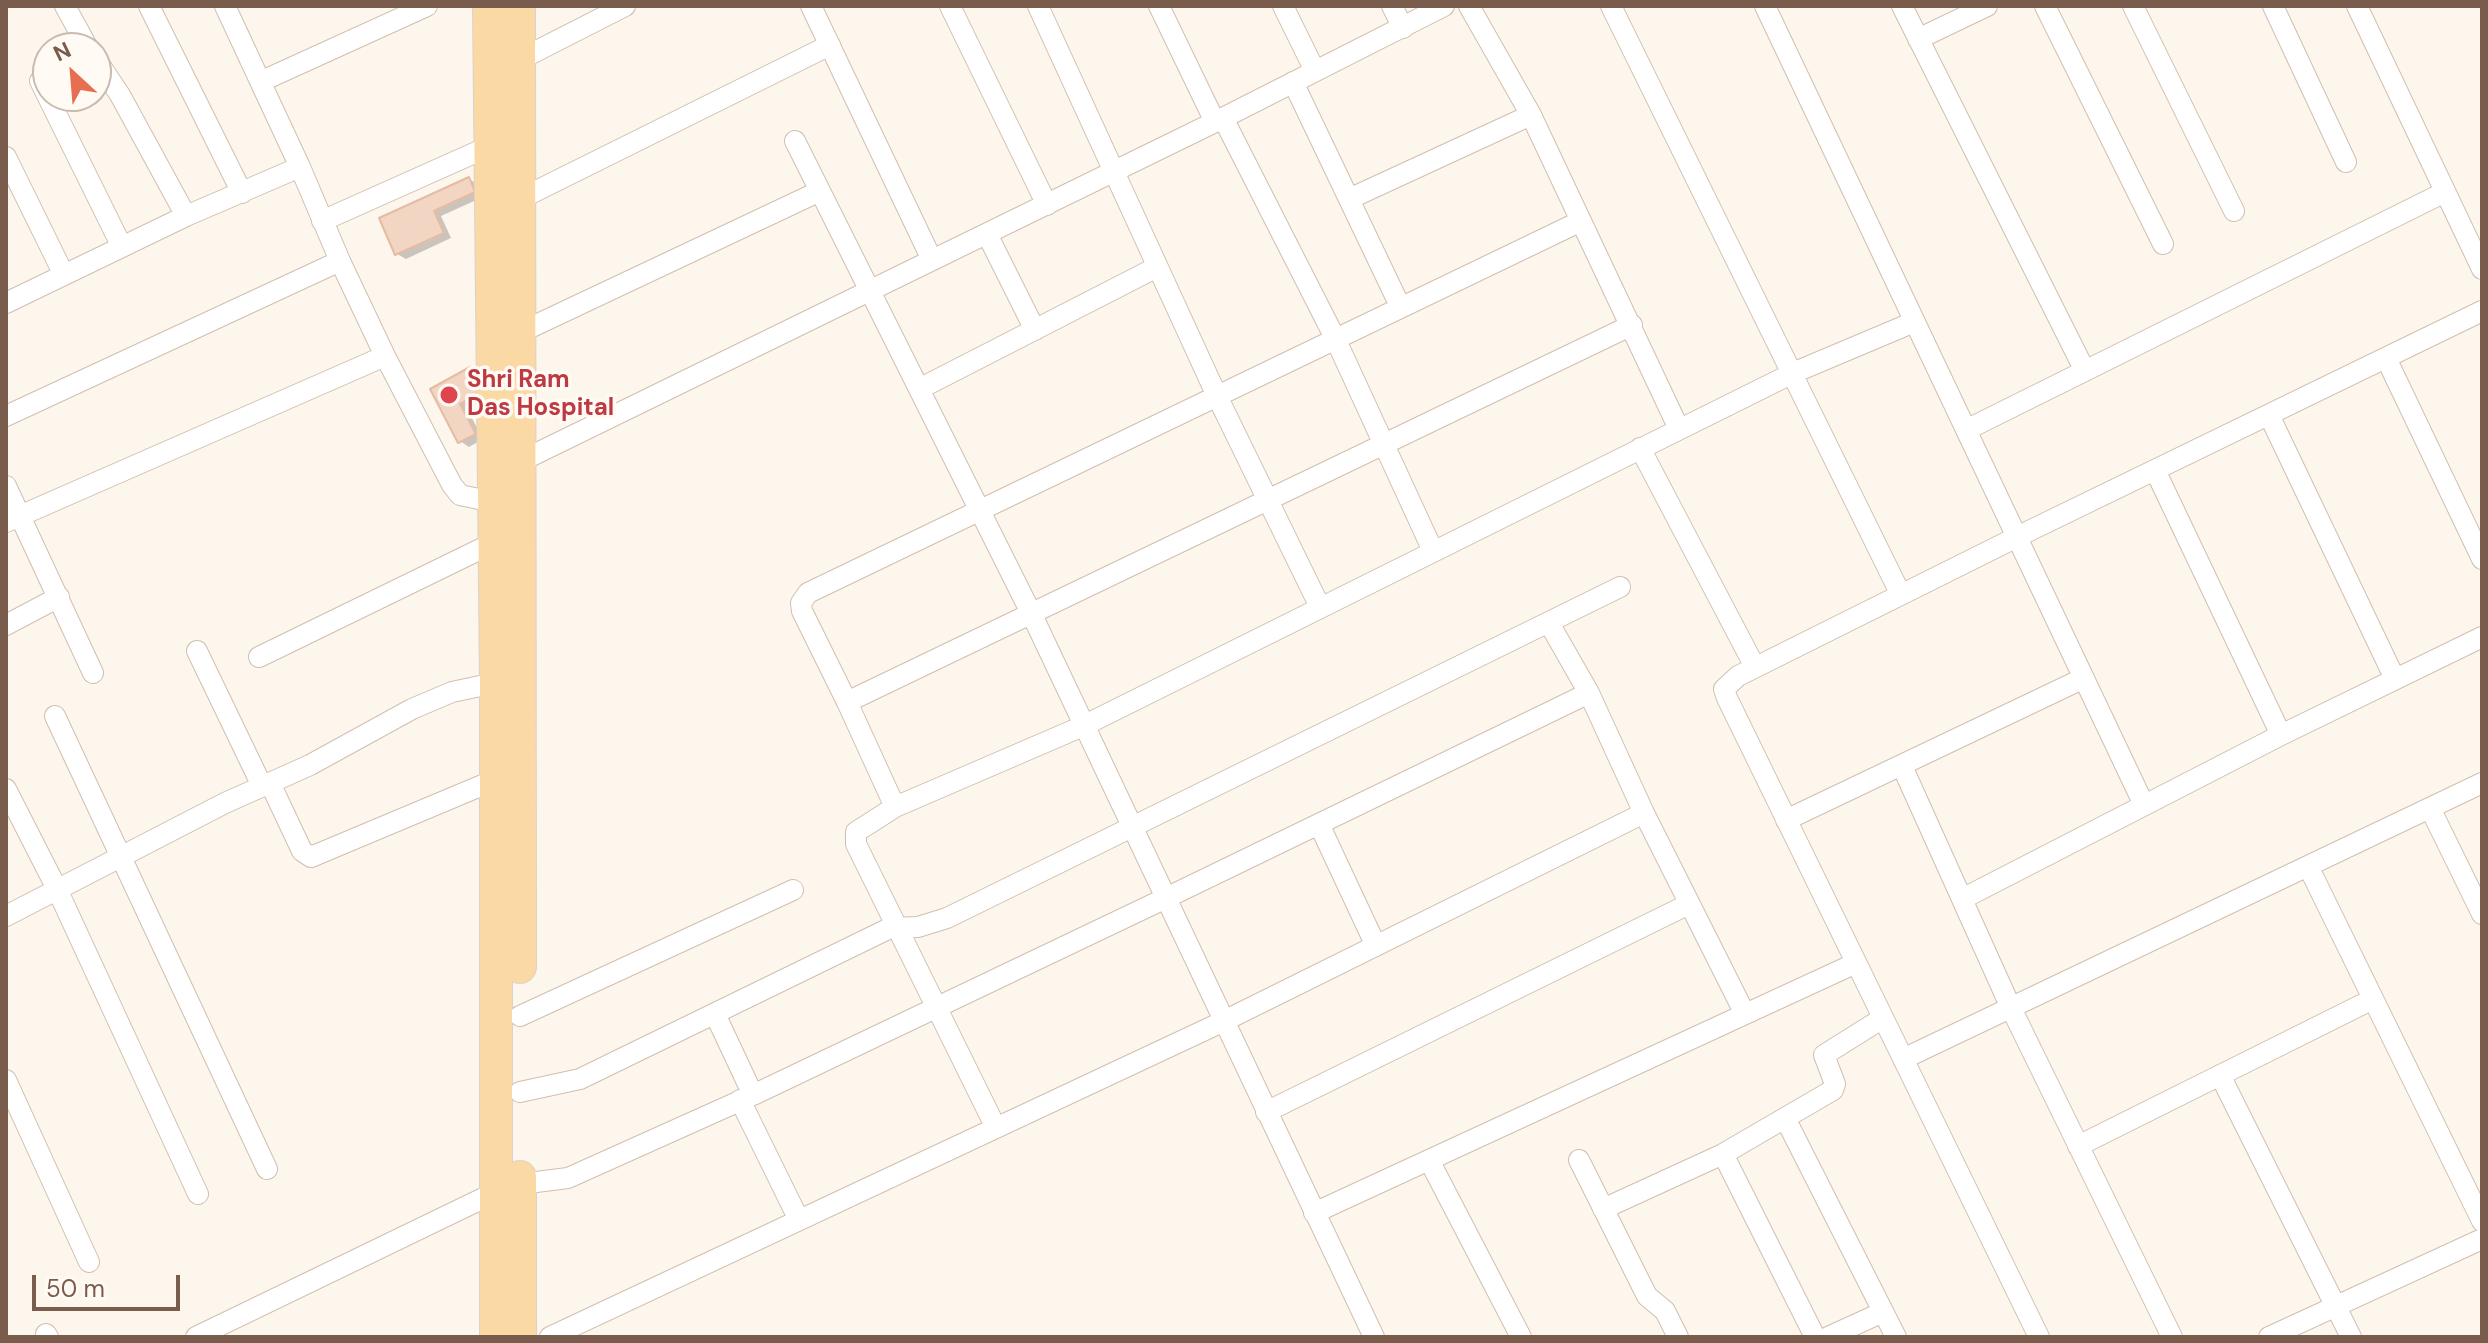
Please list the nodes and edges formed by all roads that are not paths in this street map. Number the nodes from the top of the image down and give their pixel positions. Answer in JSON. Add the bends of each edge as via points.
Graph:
{"nodes":[{"id":1,"x":65,"y":6,"type":"edge"},
{"id":2,"x":149,"y":6,"type":"edge"},
{"id":3,"x":225,"y":6,"type":"edge"},
{"id":4,"x":427,"y":6,"type":"edge"},
{"id":5,"x":489,"y":6,"type":"edge"},
{"id":6,"x":519,"y":6,"type":"edge"},
{"id":7,"x":625,"y":6,"type":"edge"},
{"id":8,"x":811,"y":6,"type":"edge"},
{"id":9,"x":950,"y":6,"type":"edge"},
{"id":10,"x":1038,"y":6,"type":"edge"},
{"id":11,"x":1159,"y":6,"type":"edge"},
{"id":12,"x":1283,"y":6,"type":"edge"},
{"id":13,"x":1392,"y":6,"type":"edge"},
{"id":14,"x":1444,"y":6,"type":"edge"},
{"id":15,"x":1469,"y":6,"type":"edge"},
{"id":16,"x":1611,"y":6,"type":"edge"},
{"id":17,"x":1765,"y":6,"type":"edge"},
{"id":18,"x":1902,"y":6,"type":"edge"},
{"id":19,"x":1987,"y":6,"type":"edge"},
{"id":20,"x":2045,"y":6,"type":"edge"},
{"id":21,"x":2133,"y":6,"type":"edge"},
{"id":22,"x":2273,"y":6,"type":"edge"},
{"id":23,"x":2357,"y":6,"type":"edge"},
{"id":24,"x":1403,"y":28,"type":"junction"},
{"id":25,"x":79,"y":32,"type":"edge"},
{"id":26,"x":1918,"y":39,"type":"junction"},
{"id":27,"x":830,"y":45,"type":"junction"},
{"id":28,"x":519,"y":60,"type":"junction"},
{"id":29,"x":1315,"y":71,"type":"junction"},
{"id":30,"x":262,"y":81,"type":"junction"},
{"id":31,"x":1293,"y":82,"type":"junction"},
{"id":32,"x":112,"y":83,"type":"edge"},
{"id":33,"x":55,"y":112,"type":"edge"},
{"id":34,"x":1531,"y":115,"type":"junction"},
{"id":35,"x":1219,"y":120,"type":"junction"},
{"id":36,"x":795,"y":141,"type":"dead end"},
{"id":37,"x":490,"y":146,"type":"junction"},
{"id":38,"x":6,"y":157,"type":"edge"},
{"id":39,"x":2346,"y":162,"type":"dead end"},
{"id":40,"x":300,"y":167,"type":"junction"},
{"id":41,"x":1113,"y":171,"type":"junction"},
{"id":42,"x":820,"y":191,"type":"junction"},
{"id":43,"x":2445,"y":192,"type":"junction"},
{"id":44,"x":242,"y":193,"type":"junction"},
{"id":45,"x":1349,"y":199,"type":"junction"},
{"id":46,"x":518,"y":200,"type":"junction"},
{"id":47,"x":1047,"y":205,"type":"junction"},
{"id":48,"x":2234,"y":211,"type":"dead end"},
{"id":49,"x":186,"y":216,"type":"junction"},
{"id":50,"x":322,"y":221,"type":"junction"},
{"id":51,"x":1581,"y":221,"type":"junction"},
{"id":52,"x":987,"y":234,"type":"junction"},
{"id":53,"x":2163,"y":244,"type":"dead end"},
{"id":54,"x":122,"y":247,"type":"junction"},
{"id":55,"x":932,"y":260,"type":"junction"},
{"id":56,"x":340,"y":261,"type":"junction"},
{"id":57,"x":1157,"y":267,"type":"junction"},
{"id":58,"x":2482,"y":269,"type":"edge"},
{"id":59,"x":64,"y":275,"type":"junction"},
{"id":60,"x":870,"y":291,"type":"junction"},
{"id":61,"x":6,"y":303,"type":"edge"},
{"id":62,"x":1400,"y":306,"type":"junction"},
{"id":63,"x":2482,"y":311,"type":"edge"},
{"id":64,"x":1914,"y":322,"type":"junction"},
{"id":65,"x":1632,"y":325,"type":"junction"},
{"id":66,"x":1035,"y":330,"type":"junction"},
{"id":67,"x":519,"y":333,"type":"junction"},
{"id":68,"x":1335,"y":338,"type":"junction"},
{"id":69,"x":385,"y":356,"type":"junction"},
{"id":70,"x":2386,"y":358,"type":"junction"},
{"id":71,"x":2085,"y":371,"type":"junction"},
{"id":72,"x":1793,"y":373,"type":"junction"},
{"id":73,"x":919,"y":389,"type":"junction"},
{"id":74,"x":1217,"y":396,"type":"junction"},
{"id":75,"x":2269,"y":415,"type":"junction"},
{"id":76,"x":6,"y":416,"type":"edge"},
{"id":77,"x":1679,"y":429,"type":"junction"},
{"id":78,"x":1966,"y":430,"type":"junction"},
{"id":79,"x":1384,"y":442,"type":"junction"},
{"id":80,"x":1640,"y":448,"type":"junction"},
{"id":81,"x":519,"y":462,"type":"junction"},
{"id":82,"x":2155,"y":470,"type":"junction"},
{"id":83,"x":6,"y":486,"type":"edge"},
{"id":84,"x":1269,"y":499,"type":"junction"},
{"id":85,"x":493,"y":502,"type":"junction"},
{"id":86,"x":979,"y":512,"type":"junction"},
{"id":87,"x":13,"y":519,"type":"edge"},
{"id":88,"x":2016,"y":537,"type":"junction"},
{"id":89,"x":493,"y":543,"type":"junction"},
{"id":90,"x":1433,"y":551,"type":"junction"},
{"id":91,"x":2482,"y":559,"type":"edge"},
{"id":92,"x":1620,"y":587,"type":"dead end"},
{"id":93,"x":1901,"y":595,"type":"junction"},
{"id":94,"x":59,"y":597,"type":"junction"},
{"id":95,"x":1320,"y":607,"type":"junction"},
{"id":96,"x":1032,"y":615,"type":"junction"},
{"id":97,"x":1549,"y":623,"type":"junction"},
{"id":98,"x":6,"y":625,"type":"edge"},
{"id":99,"x":2482,"y":637,"type":"edge"},
{"id":100,"x":197,"y":651,"type":"dead end"},
{"id":101,"x":259,"y":657,"type":"dead end"},
{"id":102,"x":1755,"y":667,"type":"junction"},
{"id":103,"x":93,"y":673,"type":"dead end"},
{"id":104,"x":2084,"y":678,"type":"junction"},
{"id":105,"x":2395,"y":679,"type":"junction"},
{"id":106,"x":508,"y":680,"type":"junction"},
{"id":107,"x":1589,"y":693,"type":"junction"},
{"id":108,"x":847,"y":702,"type":"junction"},
{"id":109,"x":55,"y":716,"type":"dead end"},
{"id":110,"x":1083,"y":726,"type":"junction"},
{"id":111,"x":2281,"y":735,"type":"junction"},
{"id":112,"x":1902,"y":766,"type":"junction"},
{"id":113,"x":497,"y":779,"type":"junction"},
{"id":114,"x":2482,"y":783,"type":"edge"},
{"id":115,"x":266,"y":784,"type":"junction"},
{"id":116,"x":6,"y":789,"type":"edge"},
{"id":117,"x":2144,"y":805,"type":"junction"},
{"id":118,"x":895,"y":807,"type":"junction"},
{"id":119,"x":2430,"y":808,"type":"junction"},
{"id":120,"x":1644,"y":813,"type":"junction"},
{"id":121,"x":1786,"y":820,"type":"junction"},
{"id":122,"x":1319,"y":824,"type":"junction"},
{"id":123,"x":1133,"y":827,"type":"junction"},
{"id":124,"x":122,"y":857,"type":"junction"},
{"id":125,"x":2308,"y":866,"type":"junction"},
{"id":126,"x":57,"y":889,"type":"junction"},
{"id":127,"x":793,"y":890,"type":"dead end"},
{"id":128,"x":1166,"y":898,"type":"junction"},
{"id":129,"x":1962,"y":899,"type":"junction"},
{"id":130,"x":1689,"y":904,"type":"junction"},
{"id":131,"x":2482,"y":914,"type":"edge"},
{"id":132,"x":6,"y":916,"type":"edge"},
{"id":133,"x":895,"y":927,"type":"junction"},
{"id":134,"x":1376,"y":946,"type":"junction"},
{"id":135,"x":1856,"y":963,"type":"junction"},
{"id":136,"x":2373,"y":999,"type":"junction"},
{"id":137,"x":935,"y":1008,"type":"junction"},
{"id":138,"x":2011,"y":1008,"type":"junction"},
{"id":139,"x":715,"y":1014,"type":"junction"},
{"id":140,"x":1745,"y":1014,"type":"junction"},
{"id":141,"x":520,"y":1016,"type":"junction"},
{"id":142,"x":1883,"y":1018,"type":"junction"},
{"id":143,"x":1222,"y":1022,"type":"junction"},
{"id":144,"x":1903,"y":1059,"type":"junction"},
{"id":145,"x":2220,"y":1075,"type":"junction"},
{"id":146,"x":6,"y":1080,"type":"edge"},
{"id":147,"x":520,"y":1092,"type":"junction"},
{"id":148,"x":746,"y":1097,"type":"junction"},
{"id":149,"x":1266,"y":1112,"type":"junction"},
{"id":150,"x":1785,"y":1118,"type":"junction"},
{"id":151,"x":996,"y":1128,"type":"junction"},
{"id":152,"x":2078,"y":1146,"type":"junction"},
{"id":153,"x":1723,"y":1154,"type":"junction"},
{"id":154,"x":1429,"y":1160,"type":"junction"},
{"id":155,"x":1579,"y":1160,"type":"dead end"},
{"id":156,"x":267,"y":1169,"type":"dead end"},
{"id":157,"x":509,"y":1187,"type":"junction"},
{"id":158,"x":198,"y":1194,"type":"dead end"},
{"id":159,"x":1603,"y":1209,"type":"junction"},
{"id":160,"x":1314,"y":1213,"type":"junction"},
{"id":161,"x":799,"y":1220,"type":"junction"},
{"id":162,"x":2482,"y":1221,"type":"edge"},
{"id":163,"x":2482,"y":1239,"type":"edge"},
{"id":164,"x":89,"y":1262,"type":"dead end"},
{"id":165,"x":2335,"y":1307,"type":"junction"},
{"id":166,"x":1883,"y":1312,"type":"junction"},
{"id":167,"x":196,"y":1337,"type":"edge"},
{"id":168,"x":496,"y":1337,"type":"edge"},
{"id":169,"x":520,"y":1337,"type":"edge"},
{"id":170,"x":550,"y":1337,"type":"edge"},
{"id":171,"x":1374,"y":1337,"type":"edge"},
{"id":172,"x":1521,"y":1337,"type":"edge"},
{"id":173,"x":1678,"y":1337,"type":"edge"},
{"id":174,"x":1815,"y":1337,"type":"edge"},
{"id":175,"x":1828,"y":1337,"type":"edge"},
{"id":176,"x":1896,"y":1337,"type":"edge"},
{"id":177,"x":2039,"y":1337,"type":"edge"},
{"id":178,"x":2172,"y":1337,"type":"edge"},
{"id":179,"x":2269,"y":1337,"type":"edge"},
{"id":180,"x":2351,"y":1337,"type":"edge"}],
"edges":[{"from":1,"to":25,"type":"street"},
{"from":2,"to":44,"type":"street"},
{"from":3,"to":30,"type":"street"},
{"from":4,"to":30,"type":"street"},
{"from":5,"to":37,"type":"main road"},
{"from":6,"to":28,"type":"main road"},
{"from":7,"to":28,"type":"street"},
{"from":8,"to":27,"type":"street"},
{"from":9,"to":47,"type":"street"},
{"from":10,"to":41,"type":"street"},
{"from":11,"to":35,"type":"street"},
{"from":12,"to":29,"type":"street"},
{"from":13,"to":24,"type":"street"},
{"from":14,"to":24,"type":"street"},
{"from":15,"to":34,"type":"street"},
{"from":16,"to":72,"type":"street"},
{"from":17,"to":64,"type":"street"},
{"from":18,"to":26,"type":"street"},
{"from":19,"to":26,"type":"street"},
{"from":20,"to":53,"type":"street"},
{"from":21,"to":48,"type":"street"},
{"from":22,"to":39,"type":"street"},
{"from":23,"to":43,"type":"street"},
{"from":24,"to":29,"type":"street"},
{"from":26,"to":71,"type":"street"},
{"from":27,"to":46,"type":"street"},
{"from":27,"to":55,"type":"street"},
{"from":28,"to":46,"type":"main road"},
{"from":29,"to":31,"type":"street"},
{"from":30,"to":40,"type":"street"},
{"from":31,"to":35,"type":"street"},
{"from":31,"to":45,"type":"street"},
{"from":32,"to":49,"type":"street"},
{"from":33,"to":54,"type":"street"},
{"from":34,"to":45,"type":"street"},
{"from":34,"to":51,"type":"street"},
{"from":35,"to":41,"type":"street"},
{"from":35,"to":68,"type":"street"},
{"from":36,"to":42,"type":"street"},
{"from":37,"to":50,"type":"street"},
{"from":37,"to":85,"type":"main road"},
{"from":38,"to":59,"type":"street"},
{"from":40,"to":44,"type":"street"},
{"from":40,"to":50,"type":"street"},
{"from":41,"to":47,"type":"street"},
{"from":41,"to":57,"type":"street"},
{"from":42,"to":60,"type":"street"},
{"from":42,"to":67,"type":"street"},
{"from":43,"to":58,"type":"street"},
{"from":43,"to":71,"type":"street"},
{"from":44,"to":49,"type":"street"},
{"from":45,"to":62,"type":"street"},
{"from":46,"to":67,"type":"main road"},
{"from":47,"to":52,"type":"street"},
{"from":49,"to":54,"type":"street"},
{"from":50,"to":56,"type":"street"},
{"from":51,"to":62,"type":"street"},
{"from":51,"to":65,"type":"street"},
{"from":52,"to":55,"type":"street"},
{"from":52,"to":66,"type":"street"},
{"from":54,"to":59,"type":"street"},
{"from":55,"to":60,"type":"street"},
{"from":56,"to":69,"type":"street"},
{"from":56,"to":76,"type":"street"},
{"from":57,"to":66,"type":"street"},
{"from":57,"to":74,"type":"street"},
{"from":59,"to":61,"type":"street"},
{"from":60,"to":73,"type":"street"},
{"from":60,"to":81,"type":"street"},
{"from":62,"to":68,"type":"street"},
{"from":63,"to":70,"type":"street"},
{"from":64,"to":72,"type":"street"},
{"from":64,"to":78,"type":"street"},
{"from":65,"to":77,"type":"street"},
{"from":65,"to":79,"type":"street"},
{"from":66,"to":73,"type":"street"},
{"from":67,"to":81,"type":"main road"},
{"from":68,"to":74,"type":"street"},
{"from":68,"to":79,"type":"street"},
{"from":69,"to":85,"type":"street","via":[[455,490]]},
{"from":69,"to":87,"type":"street"},
{"from":70,"to":75,"type":"street"},
{"from":70,"to":91,"type":"street"},
{"from":71,"to":78,"type":"street"},
{"from":72,"to":77,"type":"street"},
{"from":72,"to":93,"type":"street"},
{"from":73,"to":86,"type":"street"},
{"from":74,"to":84,"type":"street"},
{"from":74,"to":86,"type":"street"},
{"from":75,"to":82,"type":"street"},
{"from":75,"to":105,"type":"street"},
{"from":77,"to":80,"type":"street"},
{"from":78,"to":88,"type":"street"},
{"from":79,"to":84,"type":"street"},
{"from":79,"to":90,"type":"street"},
{"from":80,"to":90,"type":"street"},
{"from":80,"to":102,"type":"street"},
{"from":81,"to":106,"type":"main road"},
{"from":82,"to":88,"type":"street"},
{"from":82,"to":111,"type":"street"},
{"from":83,"to":87,"type":"street"},
{"from":84,"to":95,"type":"street"},
{"from":84,"to":96,"type":"street"},
{"from":85,"to":89,"type":"main road"},
{"from":86,"to":96,"type":"street"},
{"from":86,"to":108,"type":"street","via":[[805,595],[802,611]]},
{"from":87,"to":94,"type":"street"},
{"from":88,"to":93,"type":"street"},
{"from":88,"to":104,"type":"street"},
{"from":89,"to":101,"type":"street"},
{"from":89,"to":106,"type":"main road"},
{"from":90,"to":95,"type":"street"},
{"from":92,"to":97,"type":"street"},
{"from":93,"to":102,"type":"street"},
{"from":94,"to":98,"type":"street"},
{"from":94,"to":103,"type":"street"},
{"from":95,"to":110,"type":"street"},
{"from":96,"to":108,"type":"street"},
{"from":96,"to":110,"type":"street"},
{"from":97,"to":107,"type":"street"},
{"from":97,"to":123,"type":"street"},
{"from":99,"to":105,"type":"street"},
{"from":100,"to":115,"type":"street"},
{"from":102,"to":121,"type":"street","via":[[1724,689]]},
{"from":104,"to":112,"type":"street"},
{"from":104,"to":117,"type":"street"},
{"from":105,"to":111,"type":"street"},
{"from":106,"to":113,"type":"main road"},
{"from":106,"to":115,"type":"street","via":[[452,692],[412,709]]},
{"from":106,"to":141,"type":"main road"},
{"from":107,"to":120,"type":"street"},
{"from":107,"to":122,"type":"street"},
{"from":108,"to":118,"type":"street"},
{"from":109,"to":124,"type":"street"},
{"from":110,"to":118,"type":"street"},
{"from":110,"to":123,"type":"street"},
{"from":111,"to":117,"type":"street"},
{"from":112,"to":121,"type":"street"},
{"from":112,"to":129,"type":"street"},
{"from":113,"to":115,"type":"street","via":[[311,857],[302,851]]},
{"from":113,"to":157,"type":"main road"},
{"from":114,"to":119,"type":"street"},
{"from":115,"to":124,"type":"street"},
{"from":116,"to":126,"type":"street"},
{"from":117,"to":129,"type":"street"},
{"from":118,"to":133,"type":"street","via":[[856,832],[855,838]]},
{"from":119,"to":125,"type":"street"},
{"from":119,"to":131,"type":"street"},
{"from":120,"to":130,"type":"street"},
{"from":120,"to":134,"type":"street"},
{"from":121,"to":135,"type":"street"},
{"from":122,"to":128,"type":"street"},
{"from":122,"to":134,"type":"street"},
{"from":123,"to":128,"type":"street"},
{"from":123,"to":133,"type":"street","via":[[947,918]]},
{"from":124,"to":126,"type":"street"},
{"from":124,"to":156,"type":"street"},
{"from":125,"to":136,"type":"street"},
{"from":125,"to":138,"type":"street"},
{"from":126,"to":132,"type":"street"},
{"from":126,"to":158,"type":"street"},
{"from":127,"to":141,"type":"street"},
{"from":128,"to":137,"type":"street"},
{"from":128,"to":143,"type":"street"},
{"from":129,"to":138,"type":"street"},
{"from":130,"to":140,"type":"street"},
{"from":130,"to":149,"type":"street"},
{"from":133,"to":137,"type":"street"},
{"from":133,"to":139,"type":"street"},
{"from":134,"to":143,"type":"street"},
{"from":135,"to":140,"type":"street"},
{"from":135,"to":142,"type":"street"},
{"from":136,"to":145,"type":"street"},
{"from":136,"to":162,"type":"street"},
{"from":137,"to":148,"type":"street"},
{"from":137,"to":151,"type":"street"},
{"from":138,"to":144,"type":"street"},
{"from":138,"to":152,"type":"street"},
{"from":139,"to":147,"type":"street","via":[[580,1079]]},
{"from":139,"to":148,"type":"street"},
{"from":140,"to":154,"type":"street"},
{"from":141,"to":147,"type":"main road"},
{"from":142,"to":144,"type":"street"},
{"from":142,"to":150,"type":"street","via":[[1825,1053],[1834,1089]]},
{"from":143,"to":149,"type":"street"},
{"from":143,"to":151,"type":"street"},
{"from":144,"to":177,"type":"street"},
{"from":145,"to":152,"type":"street"},
{"from":145,"to":165,"type":"street"},
{"from":146,"to":164,"type":"street"},
{"from":147,"to":157,"type":"main road"},
{"from":148,"to":157,"type":"street","via":[[568,1178]]},
{"from":148,"to":161,"type":"street"},
{"from":149,"to":160,"type":"street"},
{"from":150,"to":153,"type":"street"},
{"from":150,"to":166,"type":"street"},
{"from":151,"to":161,"type":"street"},
{"from":152,"to":178,"type":"street"},
{"from":153,"to":159,"type":"street"},
{"from":153,"to":174,"type":"street"},
{"from":154,"to":160,"type":"street"},
{"from":154,"to":172,"type":"street"},
{"from":155,"to":159,"type":"street"},
{"from":157,"to":167,"type":"street"},
{"from":157,"to":168,"type":"main road"},
{"from":157,"to":169,"type":"main road"},
{"from":159,"to":173,"type":"street","via":[[1647,1296],[1665,1311]]},
{"from":160,"to":171,"type":"street"},
{"from":161,"to":170,"type":"street"},
{"from":163,"to":165,"type":"street"},
{"from":165,"to":179,"type":"street"},
{"from":165,"to":180,"type":"street"},
{"from":166,"to":175,"type":"street"},
{"from":166,"to":176,"type":"street"}]}
